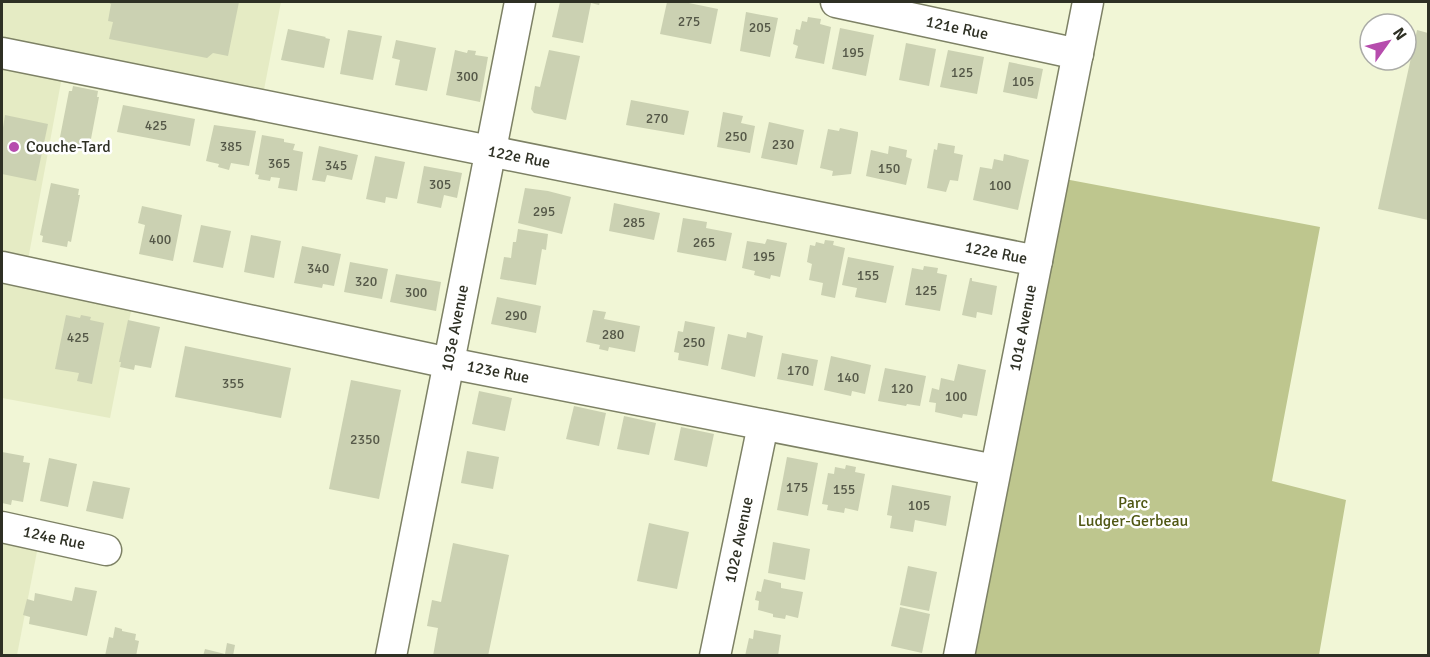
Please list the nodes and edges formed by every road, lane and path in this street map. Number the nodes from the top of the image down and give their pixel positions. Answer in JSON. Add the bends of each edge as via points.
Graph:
{"nodes":[{"id":1,"x":520,"y":2,"type":"edge"},
{"id":2,"x":836,"y":2,"type":"edge"},
{"id":3,"x":1088,"y":2,"type":"edge"},
{"id":4,"x":2,"y":53,"type":"edge"},
{"id":5,"x":1078,"y":54,"type":"junction"},
{"id":6,"x":491,"y":151,"type":"junction"},
{"id":7,"x":1037,"y":261,"type":"junction"},
{"id":8,"x":2,"y":267,"type":"edge"},
{"id":9,"x":449,"y":363,"type":"junction"},
{"id":10,"x":763,"y":425,"type":"junction"},
{"id":11,"x":995,"y":470,"type":"junction"},
{"id":12,"x":2,"y":527,"type":"edge"},
{"id":13,"x":105,"y":550,"type":"dead end"},
{"id":14,"x":391,"y":656,"type":"edge"},
{"id":15,"x":715,"y":656,"type":"edge"},
{"id":16,"x":959,"y":656,"type":"edge"}],
"edges":[{"from":1,"to":6,"type":"street","name":"103e Avenue"},
{"from":2,"to":5,"type":"street","name":"121e Rue"},
{"from":3,"to":5,"type":"street","name":"101e Avenue"},
{"from":4,"to":6,"type":"street","name":"122e Rue"},
{"from":5,"to":7,"type":"street","name":"101e Avenue"},
{"from":6,"to":7,"type":"street","name":"122e Rue"},
{"from":6,"to":9,"type":"street","name":"103e Avenue"},
{"from":7,"to":11,"type":"street","name":"101e Avenue"},
{"from":8,"to":9,"type":"street","name":"123e Rue"},
{"from":9,"to":10,"type":"street","name":"123e Rue"},
{"from":9,"to":14,"type":"street","name":"103e Avenue"},
{"from":10,"to":11,"type":"street","name":"123e Rue"},
{"from":10,"to":15,"type":"street","name":"102e Avenue"},
{"from":11,"to":16,"type":"street","name":"101e Avenue"},
{"from":12,"to":13,"type":"street","name":"124e Rue"}]}
